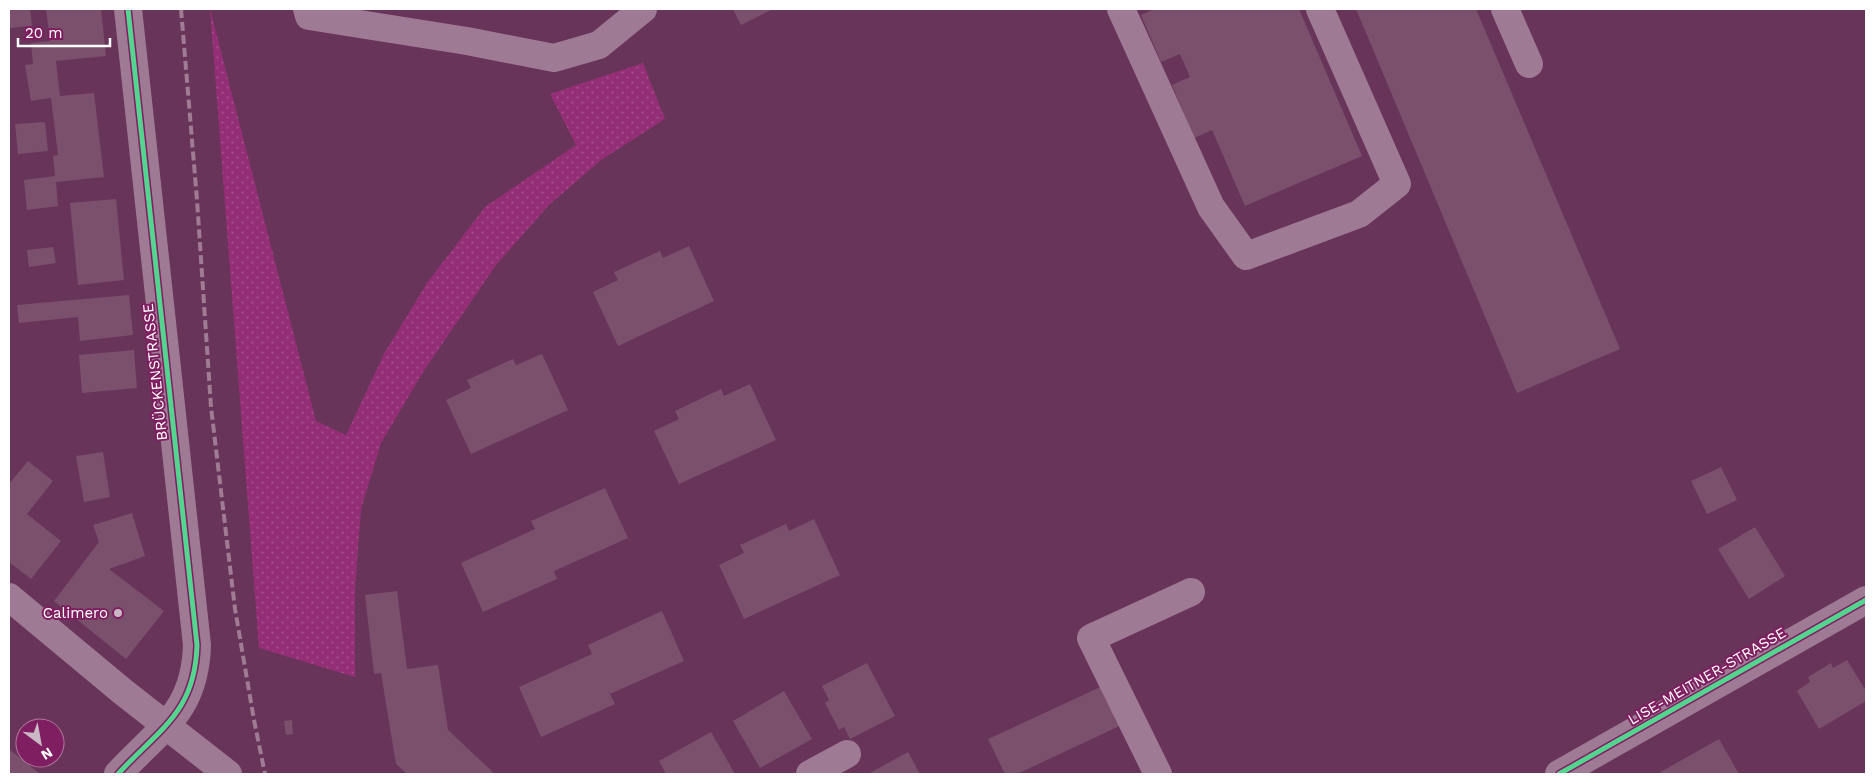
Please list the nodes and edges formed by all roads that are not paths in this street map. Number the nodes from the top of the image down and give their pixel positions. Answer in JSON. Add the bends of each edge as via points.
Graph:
{"nodes":[{"id":1,"x":128,"y":9,"type":"edge"},
{"id":2,"x":307,"y":9,"type":"edge"},
{"id":3,"x":643,"y":9,"type":"edge"},
{"id":4,"x":1121,"y":9,"type":"edge"},
{"id":5,"x":1320,"y":9,"type":"edge"},
{"id":6,"x":1505,"y":9,"type":"edge"},
{"id":7,"x":1529,"y":64,"type":"dead end"},
{"id":8,"x":1191,"y":592,"type":"dead end"},
{"id":9,"x":9,"y":597,"type":"edge"},
{"id":10,"x":1866,"y":600,"type":"edge"},
{"id":11,"x":167,"y":725,"type":"junction"},
{"id":12,"x":847,"y":754,"type":"dead end"},
{"id":13,"x":118,"y":774,"type":"edge"},
{"id":14,"x":228,"y":774,"type":"edge"},
{"id":15,"x":810,"y":774,"type":"edge"},
{"id":16,"x":1158,"y":774,"type":"edge"},
{"id":17,"x":1559,"y":774,"type":"edge"}],
"edges":[{"from":1,"to":11,"type":"street","name":"BRÜCKENSTRASSE","via":[[197,645],[192,684],[180,709]]},
{"from":2,"to":3,"type":"street","via":[[309,16],[554,58],[599,45]]},
{"from":4,"to":5,"type":"street","via":[[1211,207],[1246,256],[1360,214],[1397,184]]},
{"from":6,"to":7,"type":"street"},
{"from":8,"to":16,"type":"street","via":[[1092,638]]},
{"from":9,"to":11,"type":"street"},
{"from":10,"to":17,"type":"street","name":"LISE-MEITNER-STRASSE"},
{"from":11,"to":13,"type":"street","name":"BRÜCKENSTRASSE"},
{"from":11,"to":14,"type":"street"},
{"from":12,"to":15,"type":"street"}]}
